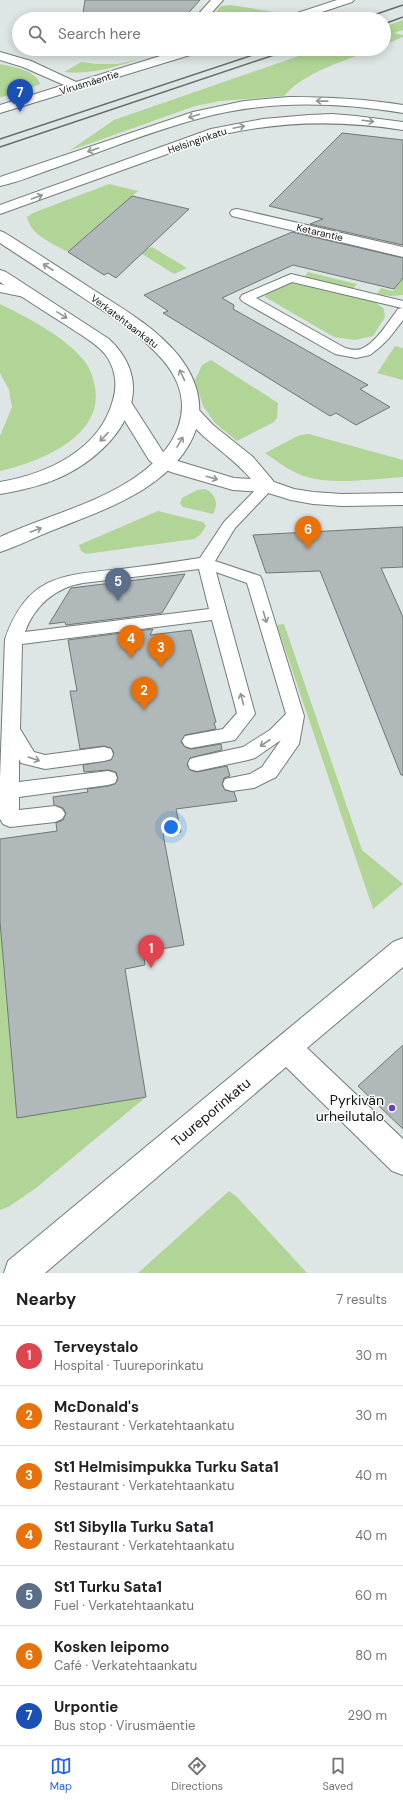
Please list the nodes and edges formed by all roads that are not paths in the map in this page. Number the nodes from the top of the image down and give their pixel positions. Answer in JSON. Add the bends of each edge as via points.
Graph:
{"nodes":[{"id":1,"x":217,"y":0,"type":"edge"},
{"id":2,"x":348,"y":0,"type":"edge"},
{"id":3,"x":206,"y":12,"type":"edge"},
{"id":4,"x":311,"y":12,"type":"edge"},
{"id":5,"x":0,"y":56,"type":"edge"},
{"id":6,"x":168,"y":56,"type":"edge"},
{"id":7,"x":174,"y":56,"type":"edge"},
{"id":8,"x":165,"y":59,"type":"junction"},
{"id":9,"x":75,"y":86,"type":"junction"},
{"id":10,"x":0,"y":109,"type":"edge"},
{"id":11,"x":403,"y":109,"type":"edge"},
{"id":12,"x":403,"y":126,"type":"edge"},
{"id":13,"x":0,"y":182,"type":"edge"},
{"id":14,"x":0,"y":210,"type":"edge"},
{"id":15,"x":237,"y":213,"type":"dead end"},
{"id":16,"x":0,"y":236,"type":"edge"},
{"id":17,"x":403,"y":252,"type":"edge"},
{"id":18,"x":0,"y":275,"type":"edge"},
{"id":19,"x":0,"y":288,"type":"edge"},
{"id":20,"x":29,"y":294,"type":"junction"},
{"id":21,"x":403,"y":305,"type":"edge"},
{"id":22,"x":403,"y":312,"type":"edge"},
{"id":23,"x":123,"y":404,"type":"junction"},
{"id":24,"x":192,"y":412,"type":"junction"},
{"id":25,"x":164,"y":463,"type":"junction"},
{"id":26,"x":267,"y":486,"type":"junction"},
{"id":27,"x":0,"y":488,"type":"edge"},
{"id":28,"x":403,"y":499,"type":"edge"},
{"id":29,"x":0,"y":545,"type":"edge"},
{"id":30,"x":205,"y":563,"type":"junction"},
{"id":31,"x":219,"y":613,"type":"junction"},
{"id":32,"x":14,"y":639,"type":"junction"},
{"id":33,"x":6,"y":703,"type":"edge"},
{"id":34,"x":295,"y":716,"type":"junction"},
{"id":35,"x":11,"y":729,"type":"junction"},
{"id":36,"x":191,"y":741,"type":"dead end"},
{"id":37,"x":104,"y":754,"type":"dead end"},
{"id":38,"x":197,"y":764,"type":"dead end"},
{"id":39,"x":108,"y":778,"type":"dead end"},
{"id":40,"x":232,"y":784,"type":"dead end"},
{"id":41,"x":9,"y":791,"type":"junction"},
{"id":42,"x":55,"y":814,"type":"dead end"},
{"id":43,"x":403,"y":950,"type":"edge"},
{"id":44,"x":287,"y":1048,"type":"junction"},
{"id":45,"x":403,"y":1160,"type":"edge"},
{"id":46,"x":20,"y":1273,"type":"edge"}],
"edges":[{"from":1,"to":3,"type":"main road"},
{"from":2,"to":4,"type":"main road"},
{"from":5,"to":9,"type":"main road","via":[[27,64]]},
{"from":6,"to":8,"type":"main road"},
{"from":7,"to":8,"type":"main road","name":"Virusmäentie"},
{"from":8,"to":9,"type":"main road","name":"Virusmäentie"},
{"from":9,"to":10,"type":"main road","name":"Virusmäentie"},
{"from":11,"to":13,"type":"main road","name":"Helsinginkatu","one_way":true,"via":[[353,102],[309,101],[275,102],[220,109],[172,122]]},
{"from":14,"to":12,"type":"main road","name":"Helsinginkatu","one_way":true,"via":[[216,132],[249,124],[328,118]]},
{"from":15,"to":17,"type":"main road","name":"Ketarantie"},
{"from":24,"to":16,"type":"main road","name":"Verkatehtaankatu","one_way":true,"via":[[184,378],[168,354],[116,312]]},
{"from":18,"to":20,"type":"main road"},
{"from":19,"to":20,"type":"lane"},
{"from":20,"to":23,"type":"main road","one_way":true,"via":[[111,350],[122,367],[125,387]]},
{"from":21,"to":22,"type":"lane","via":[[291,278],[246,298],[345,352],[365,352]]},
{"from":23,"to":25,"type":"main road","via":[[149,448]]},
{"from":23,"to":27,"type":"main road","one_way":true,"via":[[116,422],[108,433],[78,460],[26,484]]},
{"from":25,"to":24,"type":"main road","one_way":true,"via":[[180,444]]},
{"from":24,"to":26,"type":"main road","name":"Verkatehtaankatu","via":[[206,429],[246,461]]},
{"from":25,"to":26,"type":"main road","one_way":true,"via":[[233,484]]},
{"from":29,"to":25,"type":"main road","one_way":true,"via":[[94,506],[124,491]]},
{"from":26,"to":28,"type":"main road","via":[[313,498]]},
{"from":26,"to":30,"type":"lane","via":[[229,525]]},
{"from":30,"to":31,"type":"lane"},
{"from":30,"to":32,"type":"lane","via":[[70,580],[49,590],[33,602],[18,623]]},
{"from":30,"to":34,"type":"lane","one_way":true,"via":[[254,580]]},
{"from":31,"to":32,"type":"lane"},
{"from":36,"to":31,"type":"lane","one_way":true,"via":[[229,735],[246,714]]},
{"from":32,"to":33,"type":"lane"},
{"from":33,"to":35,"type":"lane"},
{"from":34,"to":38,"type":"lane","one_way":true,"via":[[276,735],[248,753]]},
{"from":34,"to":40,"type":"lane","via":[[290,744],[269,772],[254,781]]},
{"from":35,"to":37,"type":"lane","one_way":true,"via":[[28,758],[45,762]]},
{"from":35,"to":41,"type":"lane"},
{"from":39,"to":41,"type":"lane"},
{"from":41,"to":42,"type":"lane","via":[[10,819]]},
{"from":43,"to":44,"type":"main road","name":"Tuureporinkatu"},
{"from":44,"to":45,"type":"main road"},
{"from":44,"to":46,"type":"main road","name":"Tuureporinkatu"}]}
